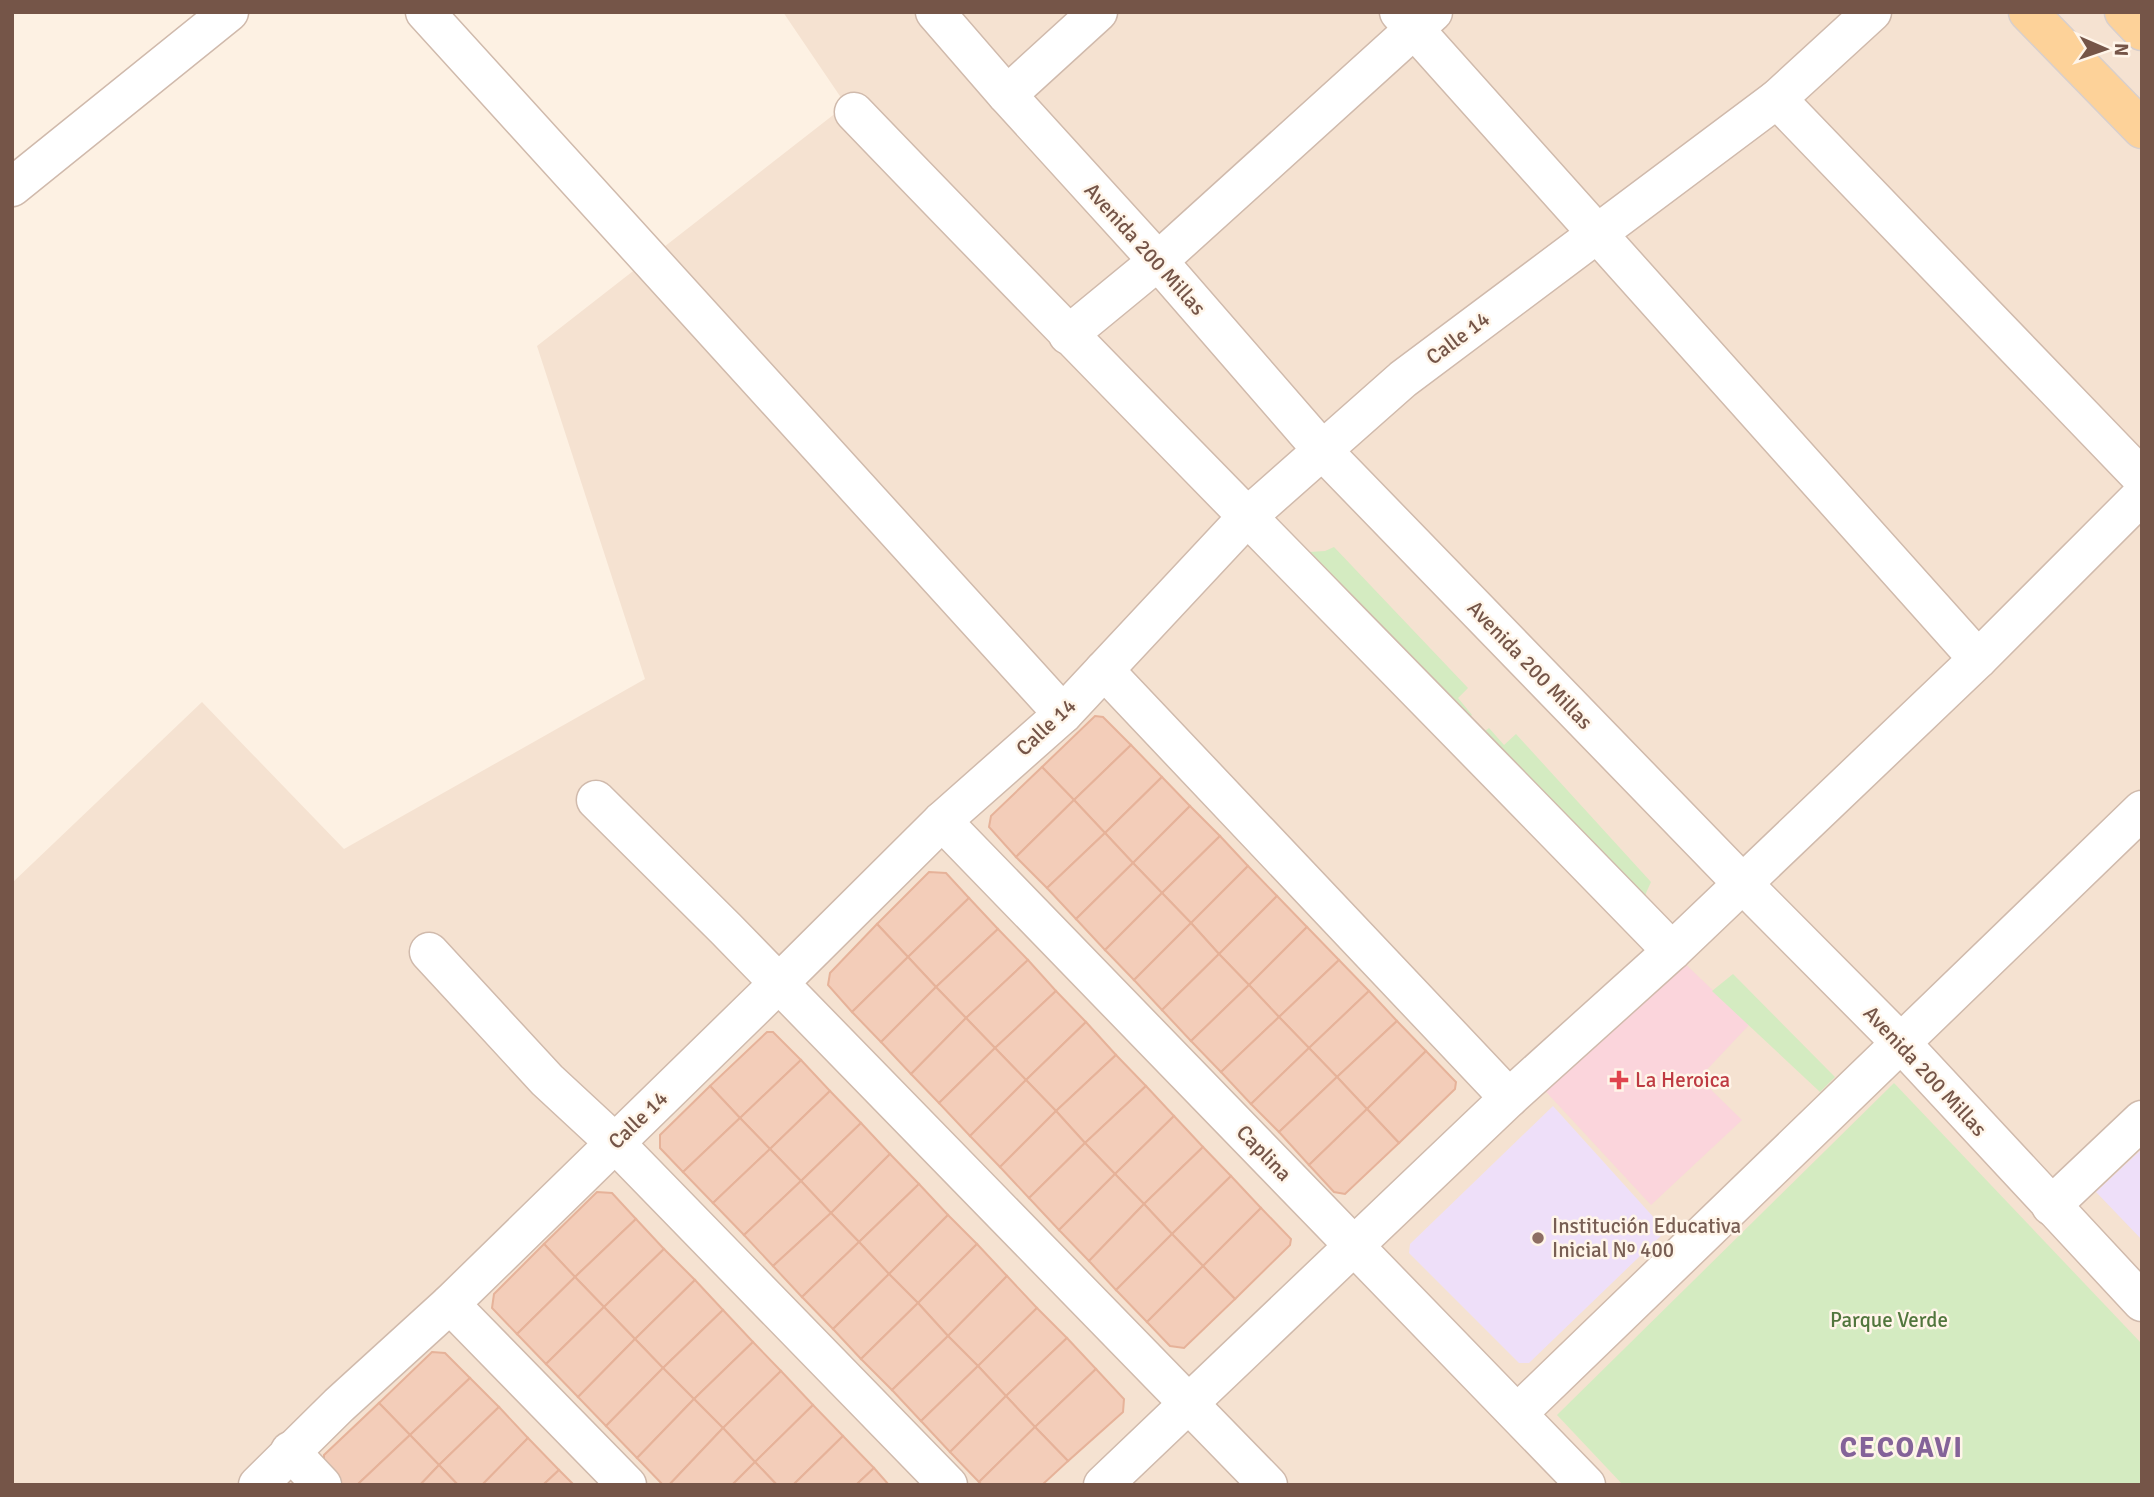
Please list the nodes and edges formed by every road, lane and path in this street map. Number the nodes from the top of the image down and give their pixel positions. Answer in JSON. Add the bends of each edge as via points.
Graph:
{"nodes":[{"id":1,"x":229,"y":12,"type":"edge"},
{"id":2,"x":425,"y":12,"type":"edge"},
{"id":3,"x":935,"y":12,"type":"edge"},
{"id":4,"x":1098,"y":12,"type":"edge"},
{"id":5,"x":1871,"y":12,"type":"edge"},
{"id":6,"x":2028,"y":12,"type":"edge"},
{"id":7,"x":2124,"y":12,"type":"edge"},
{"id":8,"x":1415,"y":18,"type":"edge"},
{"id":9,"x":2142,"y":31,"type":"edge"},
{"id":10,"x":1007,"y":95,"type":"junction"},
{"id":11,"x":1777,"y":99,"type":"junction"},
{"id":12,"x":854,"y":113,"type":"dead end"},
{"id":13,"x":2142,"y":129,"type":"edge"},
{"id":14,"x":12,"y":187,"type":"edge"},
{"id":15,"x":1597,"y":233,"type":"junction"},
{"id":16,"x":1158,"y":261,"type":"junction"},
{"id":17,"x":1068,"y":335,"type":"junction"},
{"id":18,"x":1323,"y":451,"type":"junction"},
{"id":19,"x":2142,"y":478,"type":"edge"},
{"id":20,"x":2142,"y":495,"type":"edge"},
{"id":21,"x":1248,"y":516,"type":"junction"},
{"id":22,"x":1978,"y":659,"type":"junction"},
{"id":23,"x":1104,"y":670,"type":"junction"},
{"id":24,"x":1063,"y":714,"type":"junction"},
{"id":25,"x":596,"y":800,"type":"dead end"},
{"id":26,"x":2142,"y":810,"type":"edge"},
{"id":27,"x":942,"y":821,"type":"junction"},
{"id":28,"x":1743,"y":884,"type":"junction"},
{"id":29,"x":1672,"y":951,"type":"junction"},
{"id":30,"x":429,"y":952,"type":"dead end"},
{"id":31,"x":779,"y":983,"type":"junction"},
{"id":32,"x":1902,"y":1044,"type":"junction"},
{"id":33,"x":1509,"y":1098,"type":"junction"},
{"id":34,"x":2142,"y":1120,"type":"edge"},
{"id":35,"x":615,"y":1143,"type":"junction"},
{"id":36,"x":2051,"y":1206,"type":"junction"},
{"id":37,"x":1354,"y":1246,"type":"junction"},
{"id":38,"x":2142,"y":1302,"type":"edge"},
{"id":39,"x":450,"y":1304,"type":"junction"},
{"id":40,"x":1189,"y":1403,"type":"junction"},
{"id":41,"x":1518,"y":1413,"type":"junction"},
{"id":42,"x":290,"y":1451,"type":"junction"},
{"id":43,"x":258,"y":1485,"type":"edge"},
{"id":44,"x":322,"y":1485,"type":"edge"},
{"id":45,"x":627,"y":1485,"type":"edge"},
{"id":46,"x":948,"y":1485,"type":"edge"},
{"id":47,"x":1103,"y":1485,"type":"edge"},
{"id":48,"x":1268,"y":1485,"type":"edge"},
{"id":49,"x":1586,"y":1485,"type":"edge"}],
"edges":[{"from":1,"to":14,"type":"street"},
{"from":2,"to":24,"type":"street"},
{"from":3,"to":10,"type":"street","name":"Avenida 200 Millas"},
{"from":4,"to":10,"type":"street"},
{"from":5,"to":11,"type":"street","name":"Calle 14"},
{"from":6,"to":13,"type":"main road"},
{"from":7,"to":9,"type":"main road"},
{"from":8,"to":15,"type":"street"},
{"from":8,"to":16,"type":"street"},
{"from":10,"to":16,"type":"street","name":"Avenida 200 Millas"},
{"from":11,"to":15,"type":"street","name":"Calle 14"},
{"from":11,"to":19,"type":"street"},
{"from":12,"to":17,"type":"street"},
{"from":15,"to":18,"type":"street","name":"Calle 14","via":[[1403,379]]},
{"from":15,"to":22,"type":"street"},
{"from":16,"to":17,"type":"street"},
{"from":16,"to":18,"type":"street","name":"Avenida 200 Millas"},
{"from":17,"to":21,"type":"street"},
{"from":18,"to":21,"type":"street","name":"Calle 14"},
{"from":18,"to":28,"type":"street","name":"Avenida 200 Millas"},
{"from":20,"to":22,"type":"street"},
{"from":21,"to":23,"type":"street","name":"Calle 14"},
{"from":21,"to":29,"type":"street"},
{"from":22,"to":28,"type":"street"},
{"from":23,"to":24,"type":"street","name":"Calle 14"},
{"from":23,"to":33,"type":"street"},
{"from":24,"to":27,"type":"street","name":"Calle 14"},
{"from":25,"to":31,"type":"street"},
{"from":26,"to":32,"type":"street"},
{"from":27,"to":31,"type":"street","name":"Calle 14"},
{"from":27,"to":37,"type":"street","name":"Caplina"},
{"from":28,"to":29,"type":"street"},
{"from":28,"to":32,"type":"street","name":"Avenida 200 Millas"},
{"from":29,"to":33,"type":"street"},
{"from":30,"to":35,"type":"street","via":[[547,1080]]},
{"from":31,"to":35,"type":"street","name":"Calle 14"},
{"from":31,"to":40,"type":"street"},
{"from":32,"to":36,"type":"street","name":"Avenida 200 Millas"},
{"from":32,"to":41,"type":"street"},
{"from":33,"to":37,"type":"street"},
{"from":34,"to":36,"type":"street"},
{"from":35,"to":39,"type":"street","name":"Calle 14"},
{"from":35,"to":46,"type":"street"},
{"from":36,"to":38,"type":"street","name":"Avenida 200 Millas"},
{"from":37,"to":40,"type":"street"},
{"from":37,"to":41,"type":"street","name":"Caplina"},
{"from":39,"to":42,"type":"street","name":"Calle 14"},
{"from":39,"to":45,"type":"street"},
{"from":40,"to":47,"type":"street"},
{"from":40,"to":48,"type":"street"},
{"from":41,"to":49,"type":"street","name":"Caplina"},
{"from":42,"to":43,"type":"street","name":"Calle 14"},
{"from":42,"to":44,"type":"street"}]}
